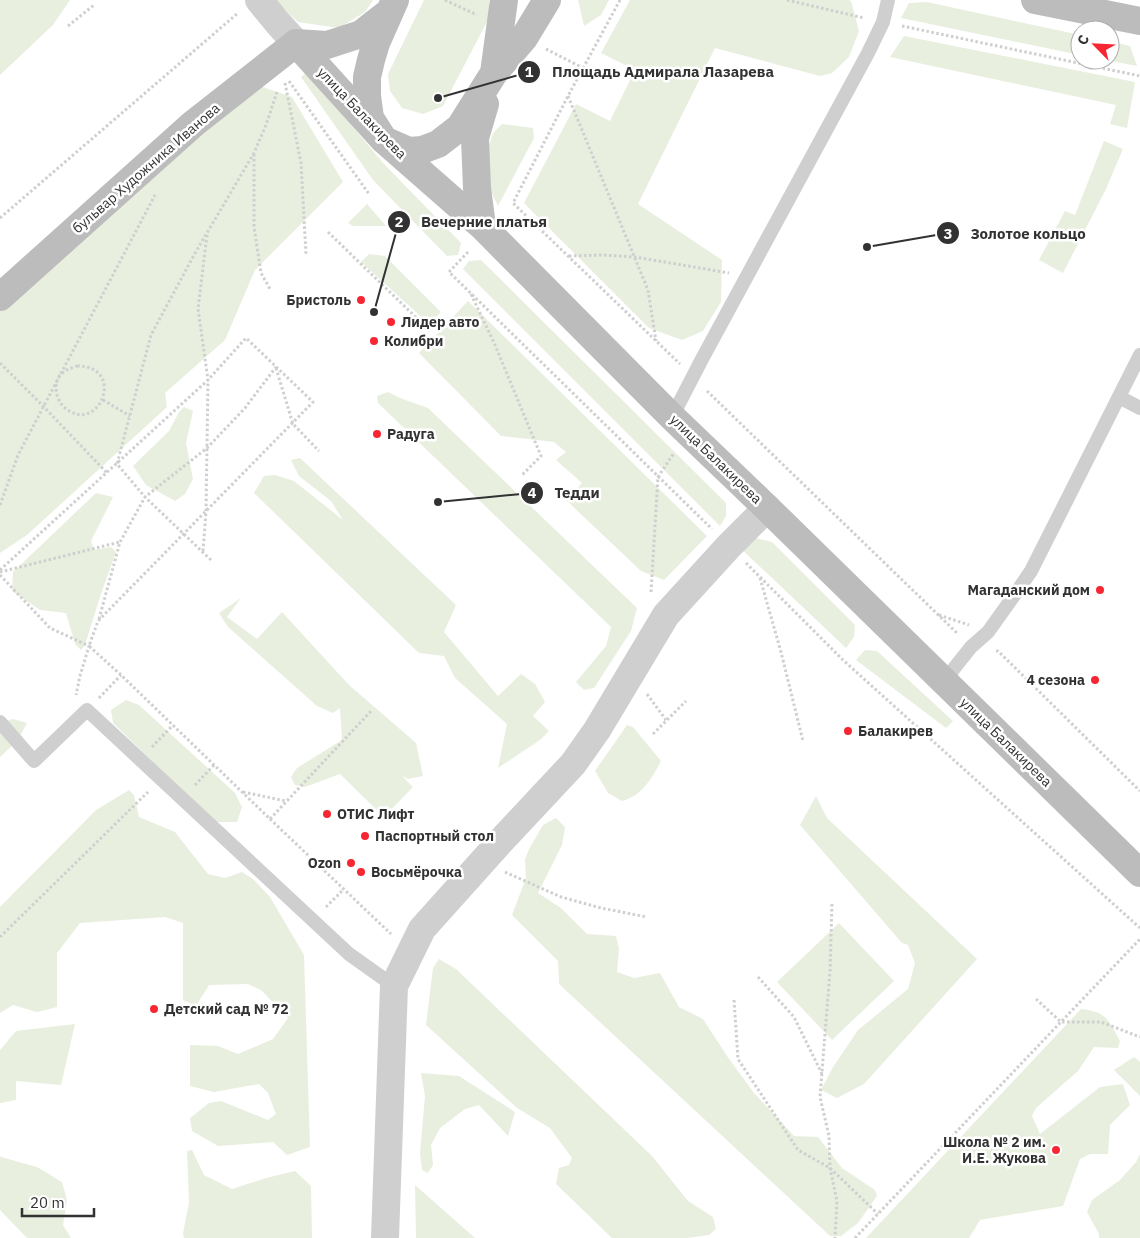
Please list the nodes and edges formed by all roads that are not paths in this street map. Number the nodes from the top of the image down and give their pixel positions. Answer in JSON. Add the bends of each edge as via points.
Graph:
{"nodes":[{"id":1,"x":504,"y":0,"type":"edge"},
{"id":2,"x":524,"y":0,"type":"edge"},
{"id":3,"x":547,"y":0,"type":"edge"},
{"id":4,"x":888,"y":0,"type":"edge"},
{"id":5,"x":1035,"y":0,"type":"edge"},
{"id":6,"x":395,"y":3,"type":"edge"},
{"id":7,"x":250,"y":6,"type":"edge"},
{"id":8,"x":1140,"y":21,"type":"edge"},
{"id":9,"x":296,"y":43,"type":"junction"},
{"id":10,"x":494,"y":73,"type":"junction"},
{"id":11,"x":384,"y":140,"type":"junction"},
{"id":12,"x":482,"y":226,"type":"junction"},
{"id":13,"x":0,"y":297,"type":"edge"},
{"id":14,"x":1140,"y":355,"type":"edge"},
{"id":15,"x":1119,"y":398,"type":"junction"},
{"id":16,"x":1140,"y":408,"type":"edge"},
{"id":17,"x":672,"y":417,"type":"junction"},
{"id":18,"x":766,"y":508,"type":"junction"},
{"id":19,"x":944,"y":681,"type":"junction"},
{"id":20,"x":0,"y":722,"type":"edge"},
{"id":21,"x":1140,"y":873,"type":"edge"},
{"id":22,"x":394,"y":986,"type":"junction"},
{"id":23,"x":385,"y":1238,"type":"edge"}],
"edges":[{"from":1,"to":10,"type":"street"},
{"from":2,"to":10,"type":"street"},
{"from":3,"to":10,"type":"street","via":[[524,38]]},
{"from":4,"to":17,"type":"lane","via":[[883,22],[868,53]]},
{"from":5,"to":8,"type":"street"},
{"from":6,"to":9,"type":"street","via":[[361,34],[327,45]]},
{"from":6,"to":11,"type":"street","via":[[376,43],[367,77],[370,118]]},
{"from":7,"to":9,"type":"street","via":[[277,22]]},
{"from":9,"to":11,"type":"street","name":"улица Балакирева"},
{"from":9,"to":13,"type":"street","name":"бульвар Художника Иванова","via":[[193,124]]},
{"from":10,"to":11,"type":"street","via":[[460,127],[438,144],[409,151]]},
{"from":10,"to":12,"type":"street","via":[[475,138]]},
{"from":11,"to":12,"type":"street","name":"улица Балакирева"},
{"from":12,"to":17,"type":"street","name":"улица Балакирева"},
{"from":14,"to":15,"type":"lane"},
{"from":15,"to":16,"type":"lane"},
{"from":15,"to":19,"type":"lane","via":[[1031,571],[988,632],[971,647]]},
{"from":17,"to":18,"type":"street","name":"улица Балакирева"},
{"from":18,"to":19,"type":"street","name":"улица Балакирева"},
{"from":18,"to":22,"type":"street","via":[[666,615],[573,764],[422,929]]},
{"from":19,"to":21,"type":"street","name":"улица Балакирева"},
{"from":20,"to":22,"type":"lane","via":[[34,761],[87,710],[349,954]]},
{"from":22,"to":23,"type":"street"}]}
